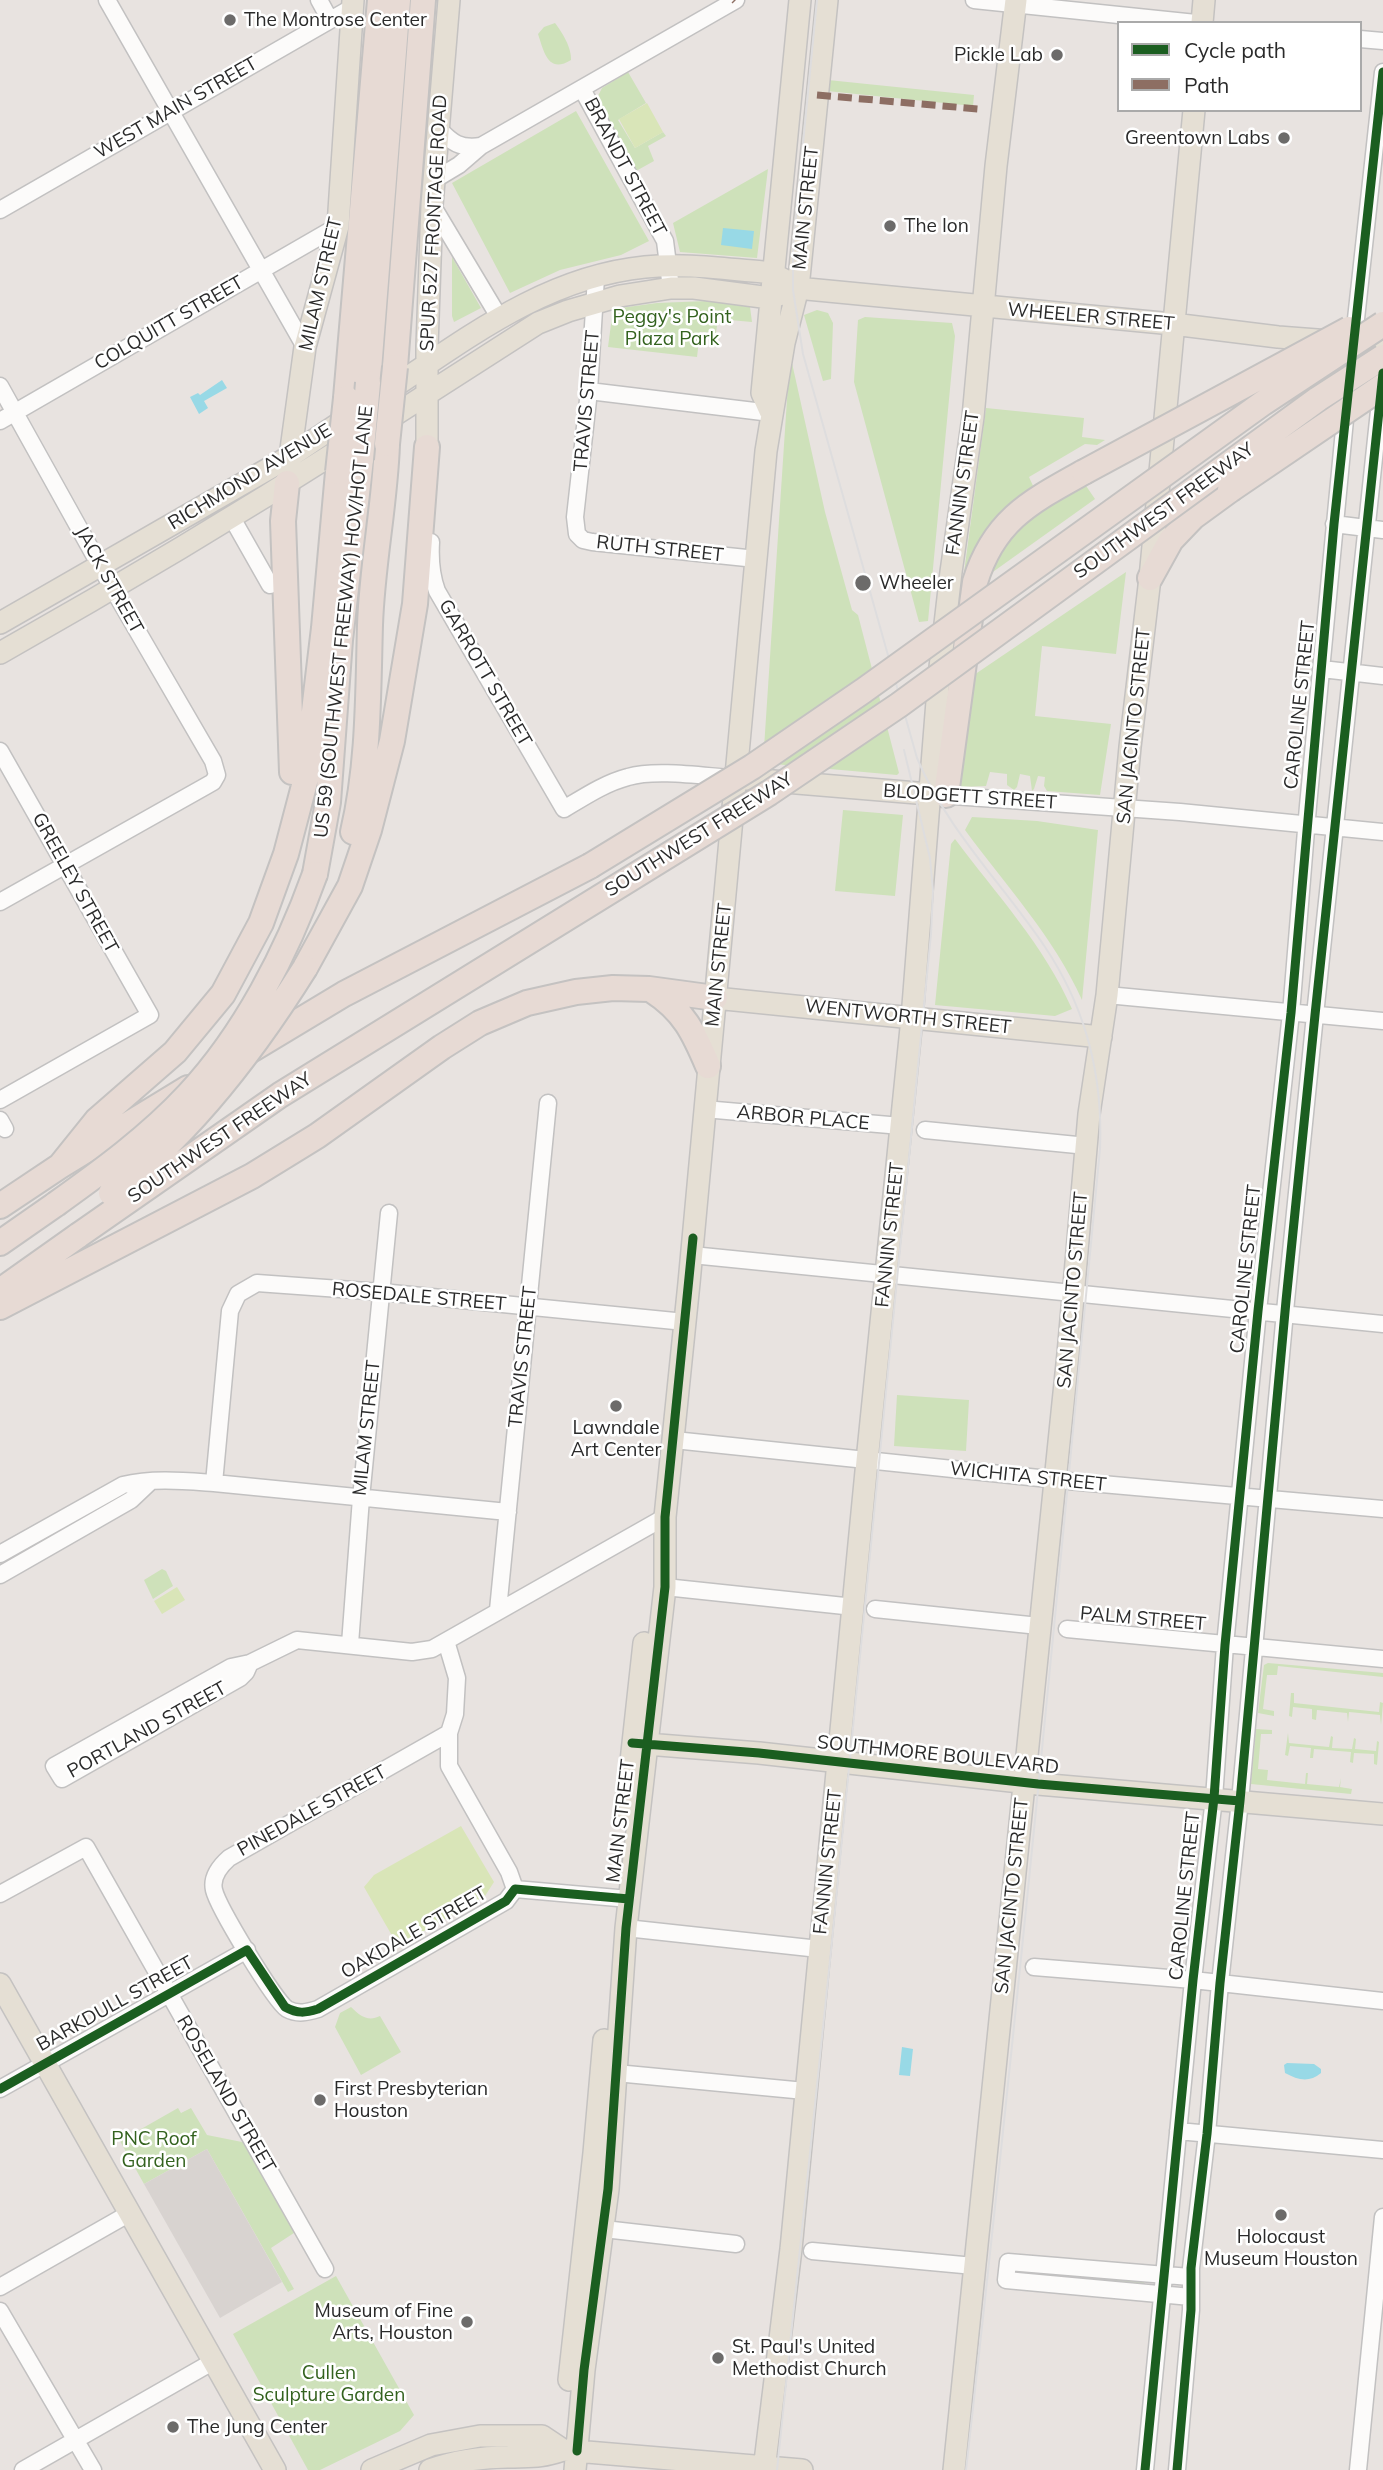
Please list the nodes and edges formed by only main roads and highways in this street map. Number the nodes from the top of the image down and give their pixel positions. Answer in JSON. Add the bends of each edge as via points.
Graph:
{"nodes":[{"id":1,"x":380,"y":0,"type":"edge"},
{"id":2,"x":400,"y":0,"type":"edge"},
{"id":3,"x":423,"y":0,"type":"edge"},
{"id":4,"x":449,"y":0,"type":"edge"},
{"id":5,"x":800,"y":0,"type":"edge"},
{"id":6,"x":827,"y":0,"type":"edge"},
{"id":7,"x":1204,"y":0,"type":"edge"},
{"id":8,"x":1016,"y":2,"type":"edge"},
{"id":9,"x":353,"y":4,"type":"edge"},
{"id":10,"x":1202,"y":21,"type":"edge"},
{"id":11,"x":1194,"y":112,"type":"edge"},
{"id":12,"x":774,"y":274,"type":"junction"},
{"id":13,"x":798,"y":288,"type":"junction"},
{"id":14,"x":770,"y":298,"type":"junction"},
{"id":15,"x":983,"y":307,"type":"junction"},
{"id":16,"x":1383,"y":310,"type":"edge"},
{"id":17,"x":1173,"y":324,"type":"junction"},
{"id":18,"x":1383,"y":324,"type":"edge"},
{"id":19,"x":1383,"y":345,"type":"edge"},
{"id":20,"x":1383,"y":357,"type":"edge"},
{"id":21,"x":426,"y":365,"type":"junction"},
{"id":22,"x":1383,"y":386,"type":"edge"},
{"id":23,"x":428,"y":393,"type":"junction"},
{"id":24,"x":771,"y":413,"type":"junction"},
{"id":25,"x":427,"y":447,"type":"joint"},
{"id":26,"x":289,"y":457,"type":"junction"},
{"id":27,"x":287,"y":483,"type":"junction"},
{"id":28,"x":1150,"y":578,"type":"junction"},
{"id":29,"x":0,"y":623,"type":"edge"},
{"id":30,"x":0,"y":653,"type":"edge"},
{"id":31,"x":370,"y":687,"type":"junction"},
{"id":32,"x":737,"y":778,"type":"junction"},
{"id":33,"x":937,"y":794,"type":"junction"},
{"id":34,"x":286,"y":854,"type":"junction"},
{"id":35,"x":314,"y":874,"type":"junction"},
{"id":36,"x":345,"y":884,"type":"junction"},
{"id":37,"x":649,"y":989,"type":"junction"},
{"id":38,"x":715,"y":998,"type":"junction"},
{"id":39,"x":912,"y":1017,"type":"junction"},
{"id":40,"x":1101,"y":1037,"type":"junction"},
{"id":41,"x":708,"y":1066,"type":"junction"},
{"id":42,"x":60,"y":1166,"type":"junction"},
{"id":43,"x":0,"y":1206,"type":"edge"},
{"id":44,"x":69,"y":1221,"type":"junction"},
{"id":45,"x":0,"y":1243,"type":"edge"},
{"id":46,"x":0,"y":1271,"type":"edge"},
{"id":47,"x":0,"y":1291,"type":"edge"},
{"id":48,"x":0,"y":1307,"type":"edge"},
{"id":49,"x":665,"y":1517,"type":"junction"},
{"id":50,"x":640,"y":1743,"type":"junction"},
{"id":51,"x":838,"y":1763,"type":"junction"},
{"id":52,"x":1023,"y":1782,"type":"junction"},
{"id":53,"x":1383,"y":1814,"type":"edge"},
{"id":54,"x":622,"y":1899,"type":"junction"},
{"id":55,"x":0,"y":1984,"type":"edge"},
{"id":56,"x":569,"y":2460,"type":"edge"},
{"id":57,"x":764,"y":2468,"type":"edge"},
{"id":58,"x":275,"y":2470,"type":"edge"},
{"id":59,"x":372,"y":2470,"type":"edge"},
{"id":60,"x":430,"y":2470,"type":"edge"},
{"id":61,"x":802,"y":2470,"type":"edge"},
{"id":62,"x":954,"y":2470,"type":"edge"}],
"edges":[{"from":1,"to":34,"type":"highway","bridge":true,"via":[[324,628],[306,778]]},
{"from":2,"to":35,"type":"highway","name":"US 59 (SOUTHWEST FREEWAY) HOV/HOT LANE","bridge":true,"via":[[328,802]]},
{"from":3,"to":31,"type":"highway","bridge":true,"via":[[386,478],[370,623]]},
{"from":4,"to":21,"type":"main road","name":"SPUR 527 FRONTAGE ROAD","via":[[432,205]]},
{"from":5,"to":12,"type":"main road","name":"MAIN STREET"},
{"from":6,"to":13,"type":"main road","name":"MAIN STREET"},
{"from":7,"to":10,"type":"main road"},
{"from":8,"to":15,"type":"main road","name":"FANNIN STREET"},
{"from":9,"to":26,"type":"main road","name":"MILAM STREET","via":[[338,226],[305,347]]},
{"from":11,"to":17,"type":"main road","name":"SAN JACINTO STREET"},
{"from":12,"to":13,"type":"main road","name":"RICHMOND AVENUE"},
{"from":12,"to":14,"type":"main road","name":"MAIN STREET"},
{"from":12,"to":21,"type":"main road","name":"RICHMOND AVENUE","via":[[670,266],[617,271],[560,287],[499,317]]},
{"from":13,"to":14,"type":"main road","name":"RICHMOND AVENUE"},
{"from":13,"to":15,"type":"main road","name":"WHEELER STREET"},
{"from":13,"to":24,"type":"main road","name":"MAIN STREET"},
{"from":14,"to":23,"type":"main road","name":"RICHMOND AVENUE","via":[[671,288],[595,302],[538,323]]},
{"from":14,"to":24,"type":"main road","name":"MAIN STREET","via":[[762,393]]},
{"from":15,"to":17,"type":"main road","name":"WHEELER STREET"},
{"from":15,"to":33,"type":"main road","name":"FANNIN STREET","via":[[941,663]]},
{"from":16,"to":33,"type":"highway","bridge":true,"via":[[1084,472],[1022,508],[1006,524],[982,560],[975,582]]},
{"from":17,"to":19,"type":"main road","name":"WHEELER STREET"},
{"from":17,"to":28,"type":"main road","name":"SAN JACINTO STREET"},
{"from":18,"to":42,"type":"highway","name":"SOUTHWEST FREEWAY","bridge":true,"via":[[1263,403],[752,767],[590,866],[344,994]]},
{"from":20,"to":44,"type":"highway","name":"SOUTHWEST FREEWAY","bridge":true,"via":[[1318,399],[802,771]]},
{"from":21,"to":23,"type":"main road","name":"SPUR 527 FRONTAGE ROAD"},
{"from":21,"to":26,"type":"main road","name":"RICHMOND AVENUE"},
{"from":22,"to":28,"type":"highway","bridge":true,"via":[[1193,517],[1171,540]]},
{"from":23,"to":25,"type":"main road","name":"SPUR 527 FRONTAGE ROAD"},
{"from":23,"to":27,"type":"main road","name":"RICHMOND AVENUE"},
{"from":24,"to":32,"type":"main road","name":"MAIN STREET"},
{"from":25,"to":36,"type":"highway","via":[[415,604],[392,741],[376,804]]},
{"from":26,"to":27,"type":"main road","name":"MILAM STREET"},
{"from":26,"to":29,"type":"main road","name":"RICHMOND AVENUE"},
{"from":27,"to":30,"type":"main road","name":"RICHMOND AVENUE"},
{"from":27,"to":34,"type":"highway","via":[[283,521],[293,757]]},
{"from":28,"to":40,"type":"main road","name":"SAN JACINTO STREET"},
{"from":31,"to":35,"type":"highway"},
{"from":31,"to":36,"type":"highway"},
{"from":32,"to":33,"type":"main road","name":"BLODGETT STREET"},
{"from":32,"to":38,"type":"main road","name":"MAIN STREET"},
{"from":33,"to":39,"type":"main road","name":"FANNIN STREET","via":[[927,828]]},
{"from":34,"to":42,"type":"highway","via":[[261,923],[223,994],[174,1052],[97,1120]]},
{"from":35,"to":44,"type":"highway","name":"US 59 (SOUTHWEST FREEWAY) HOV/HOT LANE","bridge":true,"via":[[297,923],[237,1031],[188,1095],[125,1154]]},
{"from":36,"to":44,"type":"highway","bridge":true,"via":[[286,999],[206,1104],[132,1178]]},
{"from":37,"to":38,"type":"highway"},
{"from":37,"to":41,"type":"highway","via":[[683,1016]]},
{"from":37,"to":48,"type":"highway","via":[[576,992],[527,1003],[480,1023],[252,1177]]},
{"from":38,"to":39,"type":"main road","name":"WENTWORTH STREET"},
{"from":38,"to":41,"type":"main road","name":"MAIN STREET"},
{"from":39,"to":40,"type":"main road","name":"WENTWORTH STREET"},
{"from":39,"to":51,"type":"main road","name":"FANNIN STREET","via":[[867,1461],[864,1608]]},
{"from":40,"to":52,"type":"main road","name":"SAN JACINTO STREET"},
{"from":41,"to":49,"type":"main road","name":"MAIN STREET"},
{"from":42,"to":43,"type":"highway","name":"SOUTHWEST FREEWAY"},
{"from":44,"to":45,"type":"highway","name":"US 59 (SOUTHWEST FREEWAY) HOV/HOT LANE"},
{"from":44,"to":46,"type":"highway"},
{"from":44,"to":47,"type":"highway","name":"SOUTHWEST FREEWAY"},
{"from":49,"to":50,"type":"main road","name":"MAIN STREET","via":[[664,1587]]},
{"from":49,"to":50,"type":"main road","name":"MAIN STREET","via":[[654,1555]]},
{"from":50,"to":51,"type":"main road","name":"SOUTHMORE BOULEVARD"},
{"from":50,"to":54,"type":"main road","name":"MAIN STREET"},
{"from":51,"to":52,"type":"main road","name":"SOUTHMORE BOULEVARD"},
{"from":51,"to":57,"type":"main road","name":"FANNIN STREET","via":[[791,2249]]},
{"from":52,"to":53,"type":"main road","name":"SOUTHMORE BOULEVARD"},
{"from":52,"to":62,"type":"main road","name":"SAN JACINTO STREET"},
{"from":54,"to":56,"type":"main road","name":"MAIN STREET","via":[[594,2153]]},
{"from":54,"to":56,"type":"main road","name":"MAIN STREET","via":[[626,1928],[604,2229]]},
{"from":55,"to":58,"type":"main road"},
{"from":56,"to":57,"type":"main road"},
{"from":56,"to":59,"type":"main road","via":[[542,2436],[480,2436],[431,2445]]},
{"from":56,"to":60,"type":"main road","via":[[483,2458]]},
{"from":57,"to":61,"type":"main road"}]}
